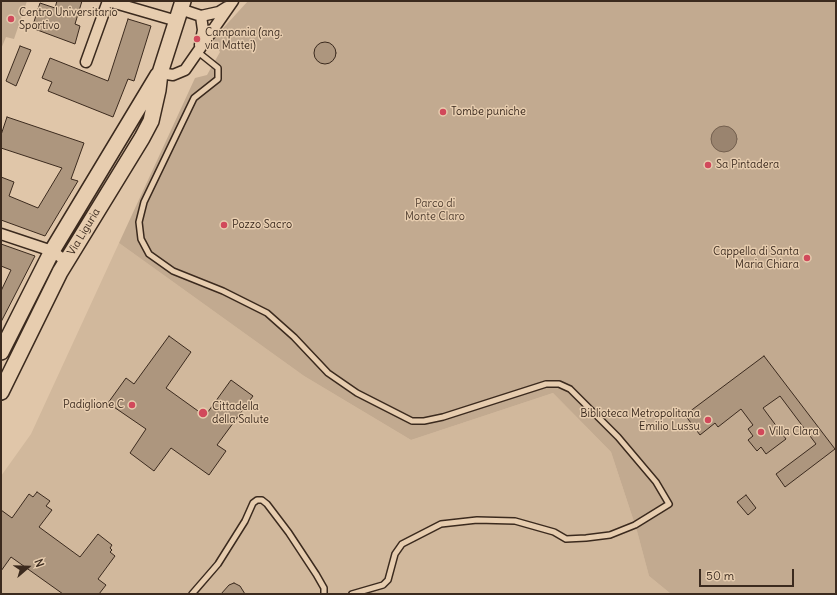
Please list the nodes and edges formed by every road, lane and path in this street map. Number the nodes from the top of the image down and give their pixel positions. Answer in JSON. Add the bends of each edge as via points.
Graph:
{"nodes":[{"id":1,"x":108,"y":1,"type":"edge"},
{"id":2,"x":231,"y":3,"type":"edge"},
{"id":3,"x":180,"y":10,"type":"edge"},
{"id":4,"x":202,"y":16,"type":"junction"},
{"id":5,"x":198,"y":52,"type":"junction"},
{"id":6,"x":86,"y":62,"type":"dead end"},
{"id":7,"x":160,"y":73,"type":"junction"},
{"id":8,"x":1,"y":234,"type":"edge"},
{"id":9,"x":52,"y":251,"type":"junction"},
{"id":10,"x":66,"y":261,"type":"junction"},
{"id":11,"x":1,"y":352,"type":"edge"},
{"id":12,"x":1,"y":392,"type":"edge"},
{"id":13,"x":192,"y":594,"type":"edge"},
{"id":14,"x":325,"y":594,"type":"edge"},
{"id":15,"x":352,"y":594,"type":"edge"}],
"edges":[{"from":1,"to":3,"type":"street"},
{"from":1,"to":6,"type":"street"},
{"from":2,"to":4,"type":"street","via":[[219,12]]},
{"from":2,"to":5,"type":"street"},
{"from":3,"to":4,"type":"street"},
{"from":3,"to":7,"type":"street","name":"Via Liguria"},
{"from":4,"to":5,"type":"street","via":[[203,36]]},
{"from":5,"to":7,"type":"street","via":[[185,70],[173,75]]},
{"from":5,"to":15,"type":"lane","via":[[218,68],[218,79],[194,98],[144,202],[139,222],[141,240],[149,254],[173,271],[223,291],[267,313],[328,373],[357,392],[412,420],[424,421],[443,417],[546,384],[559,384],[570,389],[618,437],[656,482],[669,504],[629,528],[610,535],[586,538],[566,539],[554,532],[515,521],[477,520],[441,524],[402,544],[395,554],[388,580],[383,586]]},
{"from":7,"to":9,"type":"street","name":"Via Liguria"},
{"from":7,"to":10,"type":"street","name":"Via Liguria","via":[[151,120],[142,138]]},
{"from":8,"to":9,"type":"street"},
{"from":9,"to":10,"type":"street"},
{"from":9,"to":11,"type":"street","name":"Via Liguria"},
{"from":10,"to":12,"type":"street","name":"Via Liguria"},
{"from":13,"to":14,"type":"lane","via":[[218,564],[245,521],[253,503],[262,500],[289,533],[316,574]]}]}
